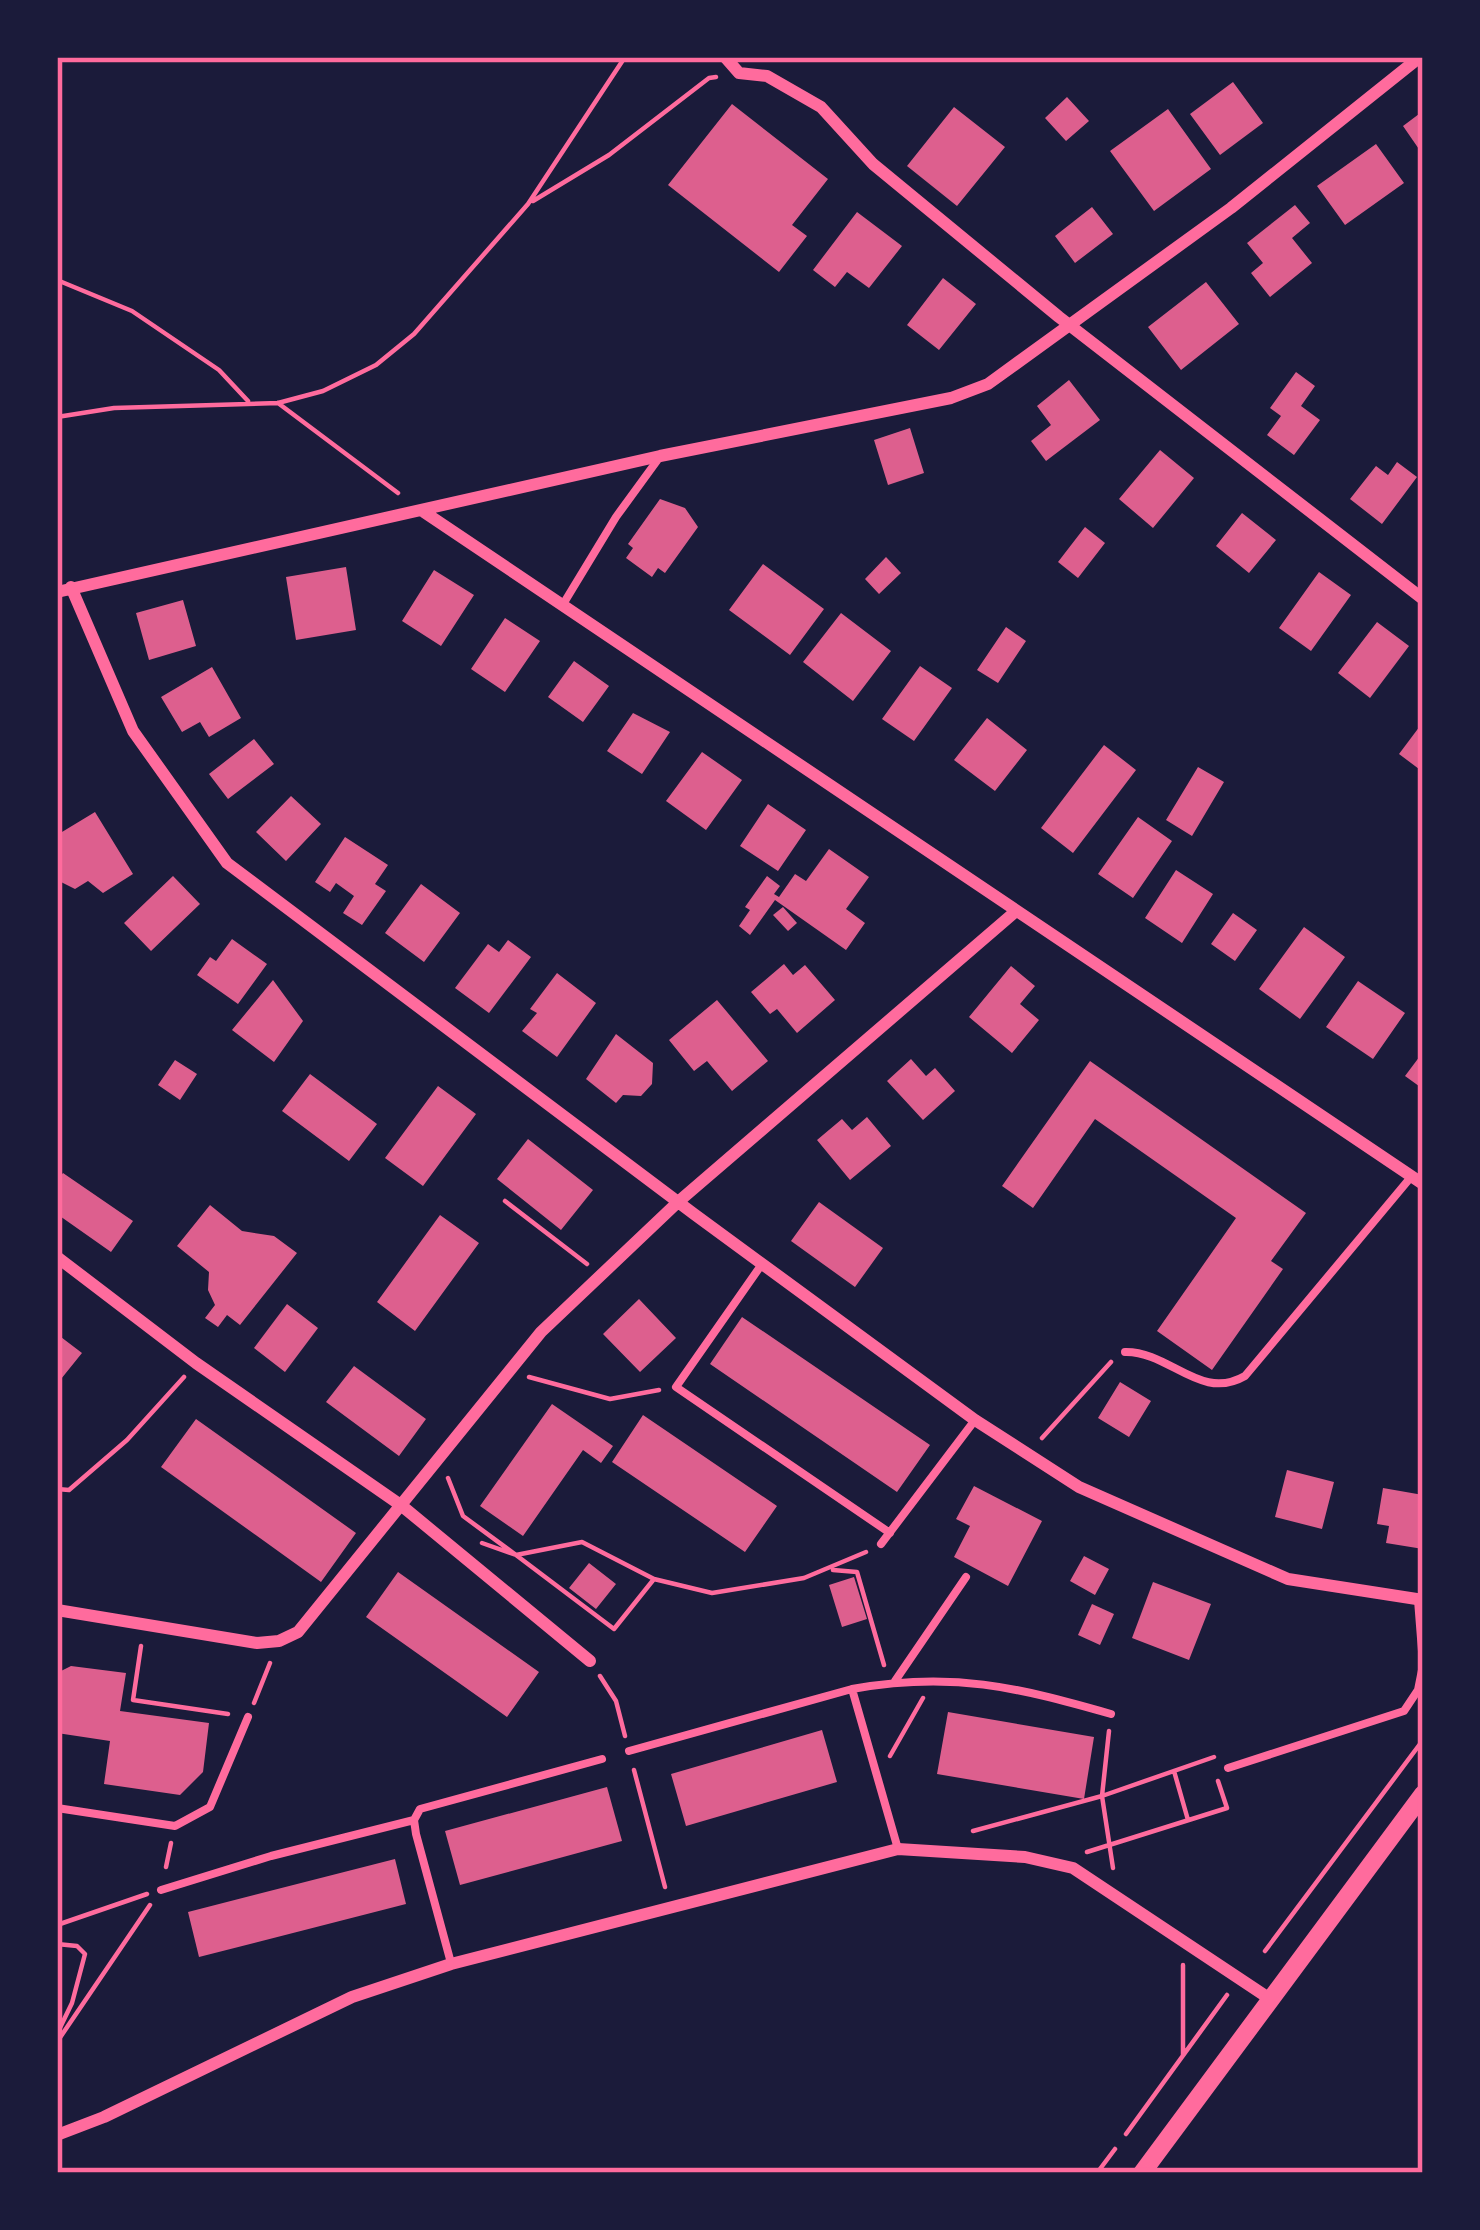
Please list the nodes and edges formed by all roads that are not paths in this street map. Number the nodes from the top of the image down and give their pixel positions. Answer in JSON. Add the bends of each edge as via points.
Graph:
{"nodes":[{"id":1,"x":725,"y":57,"type":"edge"},
{"id":2,"x":1420,"y":57,"type":"edge"},
{"id":3,"x":1070,"y":326,"type":"junction"},
{"id":4,"x":661,"y":456,"type":"junction"},
{"id":5,"x":424,"y":512,"type":"junction"},
{"id":6,"x":64,"y":589,"type":"edge"},
{"id":7,"x":1423,"y":599,"type":"edge"},
{"id":8,"x":561,"y":607,"type":"junction"},
{"id":9,"x":1015,"y":912,"type":"junction"},
{"id":10,"x":1418,"y":1180,"type":"edge"},
{"id":11,"x":678,"y":1202,"type":"junction"},
{"id":12,"x":57,"y":1257,"type":"edge"},
{"id":13,"x":763,"y":1264,"type":"junction"},
{"id":14,"x":1125,"y":1352,"type":"road end"},
{"id":15,"x":975,"y":1420,"type":"junction"},
{"id":16,"x":403,"y":1506,"type":"junction"},
{"id":17,"x":890,"y":1533,"type":"junction"},
{"id":18,"x":881,"y":1544,"type":"road end"},
{"id":19,"x":965,"y":1577,"type":"dead end"},
{"id":20,"x":1421,"y":1600,"type":"edge"},
{"id":21,"x":57,"y":1610,"type":"edge"},
{"id":22,"x":593,"y":1655,"type":"road end"},
{"id":23,"x":1423,"y":1664,"type":"edge"},
{"id":24,"x":894,"y":1683,"type":"junction"},
{"id":25,"x":852,"y":1689,"type":"junction"},
{"id":26,"x":1111,"y":1714,"type":"dead end"},
{"id":27,"x":248,"y":1717,"type":"road end"},
{"id":28,"x":629,"y":1751,"type":"road end"},
{"id":29,"x":602,"y":1759,"type":"dead end"},
{"id":30,"x":1228,"y":1768,"type":"dead end"},
{"id":31,"x":1423,"y":1794,"type":"edge"},
{"id":32,"x":57,"y":1808,"type":"edge"},
{"id":33,"x":414,"y":1820,"type":"junction"},
{"id":34,"x":898,"y":1849,"type":"junction"},
{"id":35,"x":160,"y":1890,"type":"road end"},
{"id":36,"x":451,"y":1964,"type":"junction"},
{"id":37,"x":1270,"y":1999,"type":"junction"},
{"id":38,"x":57,"y":2135,"type":"edge"},
{"id":39,"x":1142,"y":2173,"type":"edge"}],
"edges":[{"from":1,"to":3,"type":"street","via":[[739,73],[767,76],[821,107],[873,164]]},
{"from":2,"to":3,"type":"street"},
{"from":3,"to":4,"type":"street","via":[[988,384],[951,398]]},
{"from":3,"to":7,"type":"street"},
{"from":4,"to":5,"type":"street"},
{"from":4,"to":8,"type":"lane"},
{"from":5,"to":6,"type":"street"},
{"from":5,"to":8,"type":"street"},
{"from":6,"to":11,"type":"street","via":[[133,731],[227,862]]},
{"from":8,"to":9,"type":"street"},
{"from":9,"to":10,"type":"street"},
{"from":9,"to":11,"type":"street"},
{"from":10,"to":14,"type":"lane","via":[[1245,1376],[1218,1386]]},
{"from":11,"to":13,"type":"street"},
{"from":11,"to":16,"type":"street","via":[[542,1332]]},
{"from":12,"to":16,"type":"street"},
{"from":13,"to":15,"type":"street"},
{"from":13,"to":17,"type":"lane","via":[[676,1387]]},
{"from":15,"to":17,"type":"lane"},
{"from":15,"to":20,"type":"street","via":[[1079,1487],[1288,1579]]},
{"from":16,"to":21,"type":"street","via":[[298,1632],[279,1641]]},
{"from":16,"to":22,"type":"street"},
{"from":17,"to":18,"type":"lane"},
{"from":19,"to":24,"type":"lane"},
{"from":20,"to":23,"type":"lane"},
{"from":23,"to":30,"type":"lane","via":[[1404,1711]]},
{"from":24,"to":25,"type":"lane"},
{"from":24,"to":26,"type":"lane","via":[[982,1682]]},
{"from":25,"to":28,"type":"lane"},
{"from":25,"to":34,"type":"lane"},
{"from":27,"to":32,"type":"lane","via":[[210,1807],[175,1826]]},
{"from":29,"to":33,"type":"lane","via":[[420,1808]]},
{"from":31,"to":37,"type":"street"},
{"from":33,"to":35,"type":"lane"},
{"from":33,"to":36,"type":"lane"},
{"from":34,"to":36,"type":"street"},
{"from":34,"to":37,"type":"street","via":[[1073,1868]]},
{"from":36,"to":38,"type":"street","via":[[352,1997]]},
{"from":37,"to":39,"type":"street"}]}
